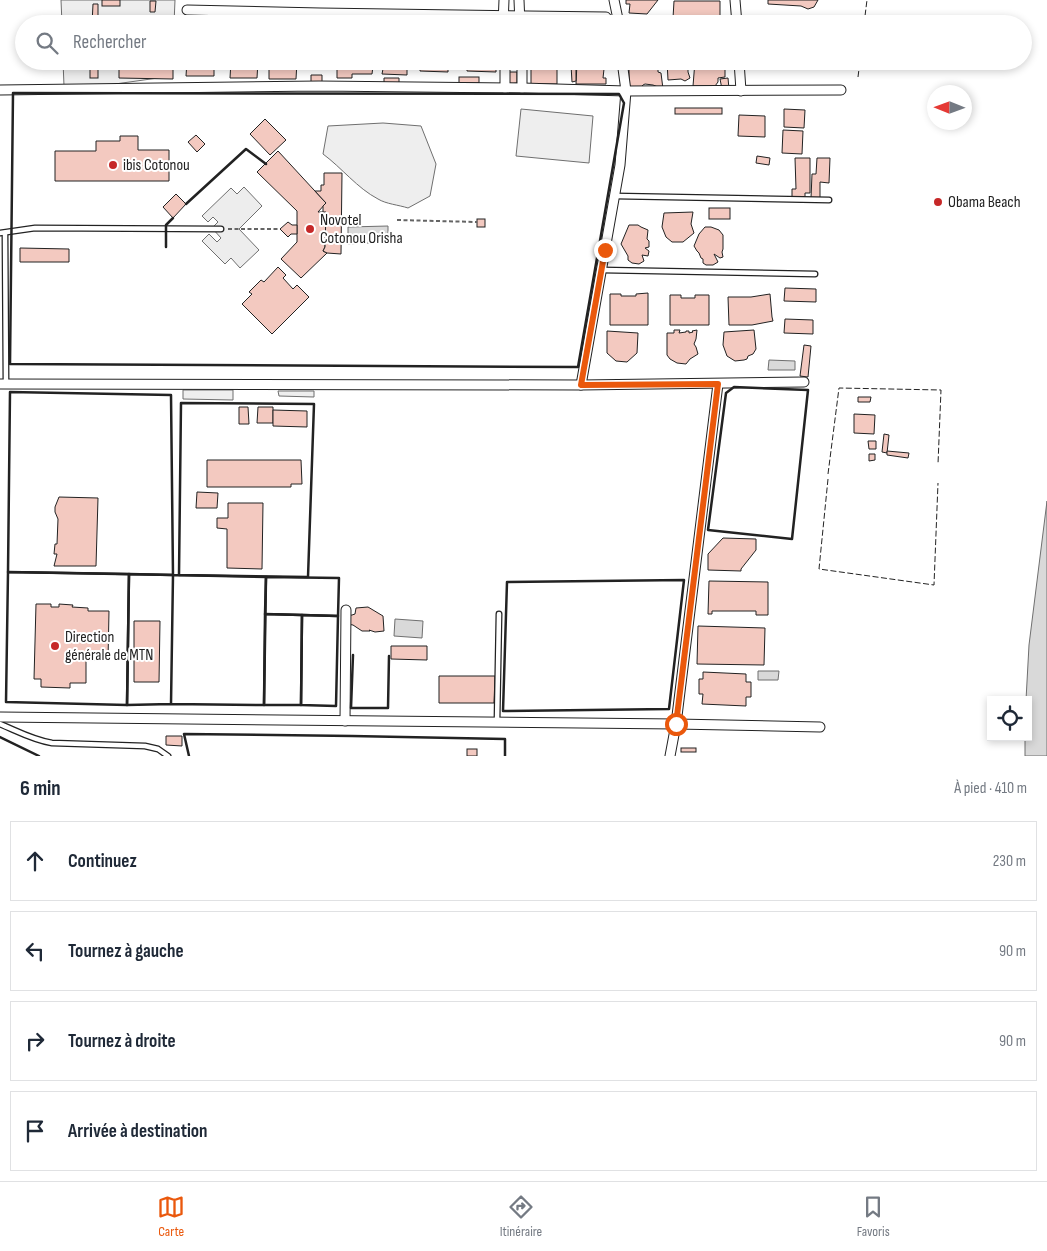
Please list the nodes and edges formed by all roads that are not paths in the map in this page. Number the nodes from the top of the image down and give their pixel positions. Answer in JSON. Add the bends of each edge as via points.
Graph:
{"nodes":[{"id":1,"x":504,"y":0,"type":"edge"},
{"id":2,"x":520,"y":0,"type":"edge"},
{"id":3,"x":614,"y":0,"type":"edge"},
{"id":4,"x":735,"y":0,"type":"edge"},
{"id":5,"x":187,"y":10,"type":"dead end"},
{"id":6,"x":381,"y":15,"type":"edge"},
{"id":7,"x":503,"y":15,"type":"edge"},
{"id":8,"x":520,"y":15,"type":"edge"},
{"id":9,"x":617,"y":15,"type":"edge"},
{"id":10,"x":736,"y":15,"type":"edge"},
{"id":11,"x":505,"y":70,"type":"edge"},
{"id":12,"x":522,"y":70,"type":"edge"},
{"id":13,"x":623,"y":70,"type":"edge"},
{"id":14,"x":740,"y":70,"type":"edge"},
{"id":15,"x":505,"y":88,"type":"junction"},
{"id":16,"x":522,"y":88,"type":"junction"},
{"id":17,"x":0,"y":90,"type":"edge"},
{"id":18,"x":841,"y":90,"type":"dead end"},
{"id":19,"x":741,"y":91,"type":"junction"},
{"id":20,"x":626,"y":92,"type":"junction"},
{"id":21,"x":615,"y":196,"type":"junction"},
{"id":22,"x":829,"y":200,"type":"dead end"},
{"id":23,"x":221,"y":228,"type":"road end"},
{"id":24,"x":3,"y":233,"type":"edge"},
{"id":25,"x":602,"y":270,"type":"junction"},
{"id":26,"x":815,"y":274,"type":"dead end"},
{"id":27,"x":804,"y":382,"type":"dead end"},
{"id":28,"x":3,"y":384,"type":"edge"},
{"id":29,"x":718,"y":384,"type":"junction"},
{"id":30,"x":581,"y":385,"type":"junction"},
{"id":31,"x":346,"y":610,"type":"dead end"},
{"id":32,"x":499,"y":614,"type":"dead end"},
{"id":33,"x":0,"y":717,"type":"edge"},
{"id":34,"x":346,"y":721,"type":"junction"},
{"id":35,"x":497,"y":722,"type":"junction"},
{"id":36,"x":0,"y":724,"type":"edge"},
{"id":37,"x":676,"y":724,"type":"junction"},
{"id":38,"x":820,"y":727,"type":"dead end"},
{"id":39,"x":168,"y":756,"type":"edge"},
{"id":40,"x":670,"y":756,"type":"edge"}],
"edges":[{"from":1,"to":7,"type":"street"},
{"from":2,"to":8,"type":"street"},
{"from":3,"to":9,"type":"street"},
{"from":4,"to":10,"type":"street"},
{"from":5,"to":6,"type":"street"},
{"from":11,"to":15,"type":"street"},
{"from":12,"to":16,"type":"street"},
{"from":13,"to":20,"type":"street"},
{"from":14,"to":19,"type":"street"},
{"from":15,"to":16,"type":"street"},
{"from":15,"to":17,"type":"street","via":[[319,86]]},
{"from":16,"to":20,"type":"street"},
{"from":18,"to":19,"type":"street"},
{"from":19,"to":20,"type":"street"},
{"from":20,"to":21,"type":"street"},
{"from":21,"to":22,"type":"lane"},
{"from":21,"to":25,"type":"street"},
{"from":23,"to":24,"type":"lane","via":[[35,228]]},
{"from":24,"to":28,"type":"lane"},
{"from":25,"to":26,"type":"lane"},
{"from":25,"to":30,"type":"street"},
{"from":27,"to":29,"type":"street"},
{"from":28,"to":30,"type":"street"},
{"from":29,"to":30,"type":"street"},
{"from":29,"to":37,"type":"street"},
{"from":31,"to":34,"type":"street"},
{"from":32,"to":35,"type":"lane"},
{"from":33,"to":34,"type":"street"},
{"from":34,"to":35,"type":"street"},
{"from":35,"to":37,"type":"street"},
{"from":36,"to":39,"type":"lane","via":[[43,742],[145,746]]},
{"from":37,"to":38,"type":"street"},
{"from":37,"to":40,"type":"street"}]}
